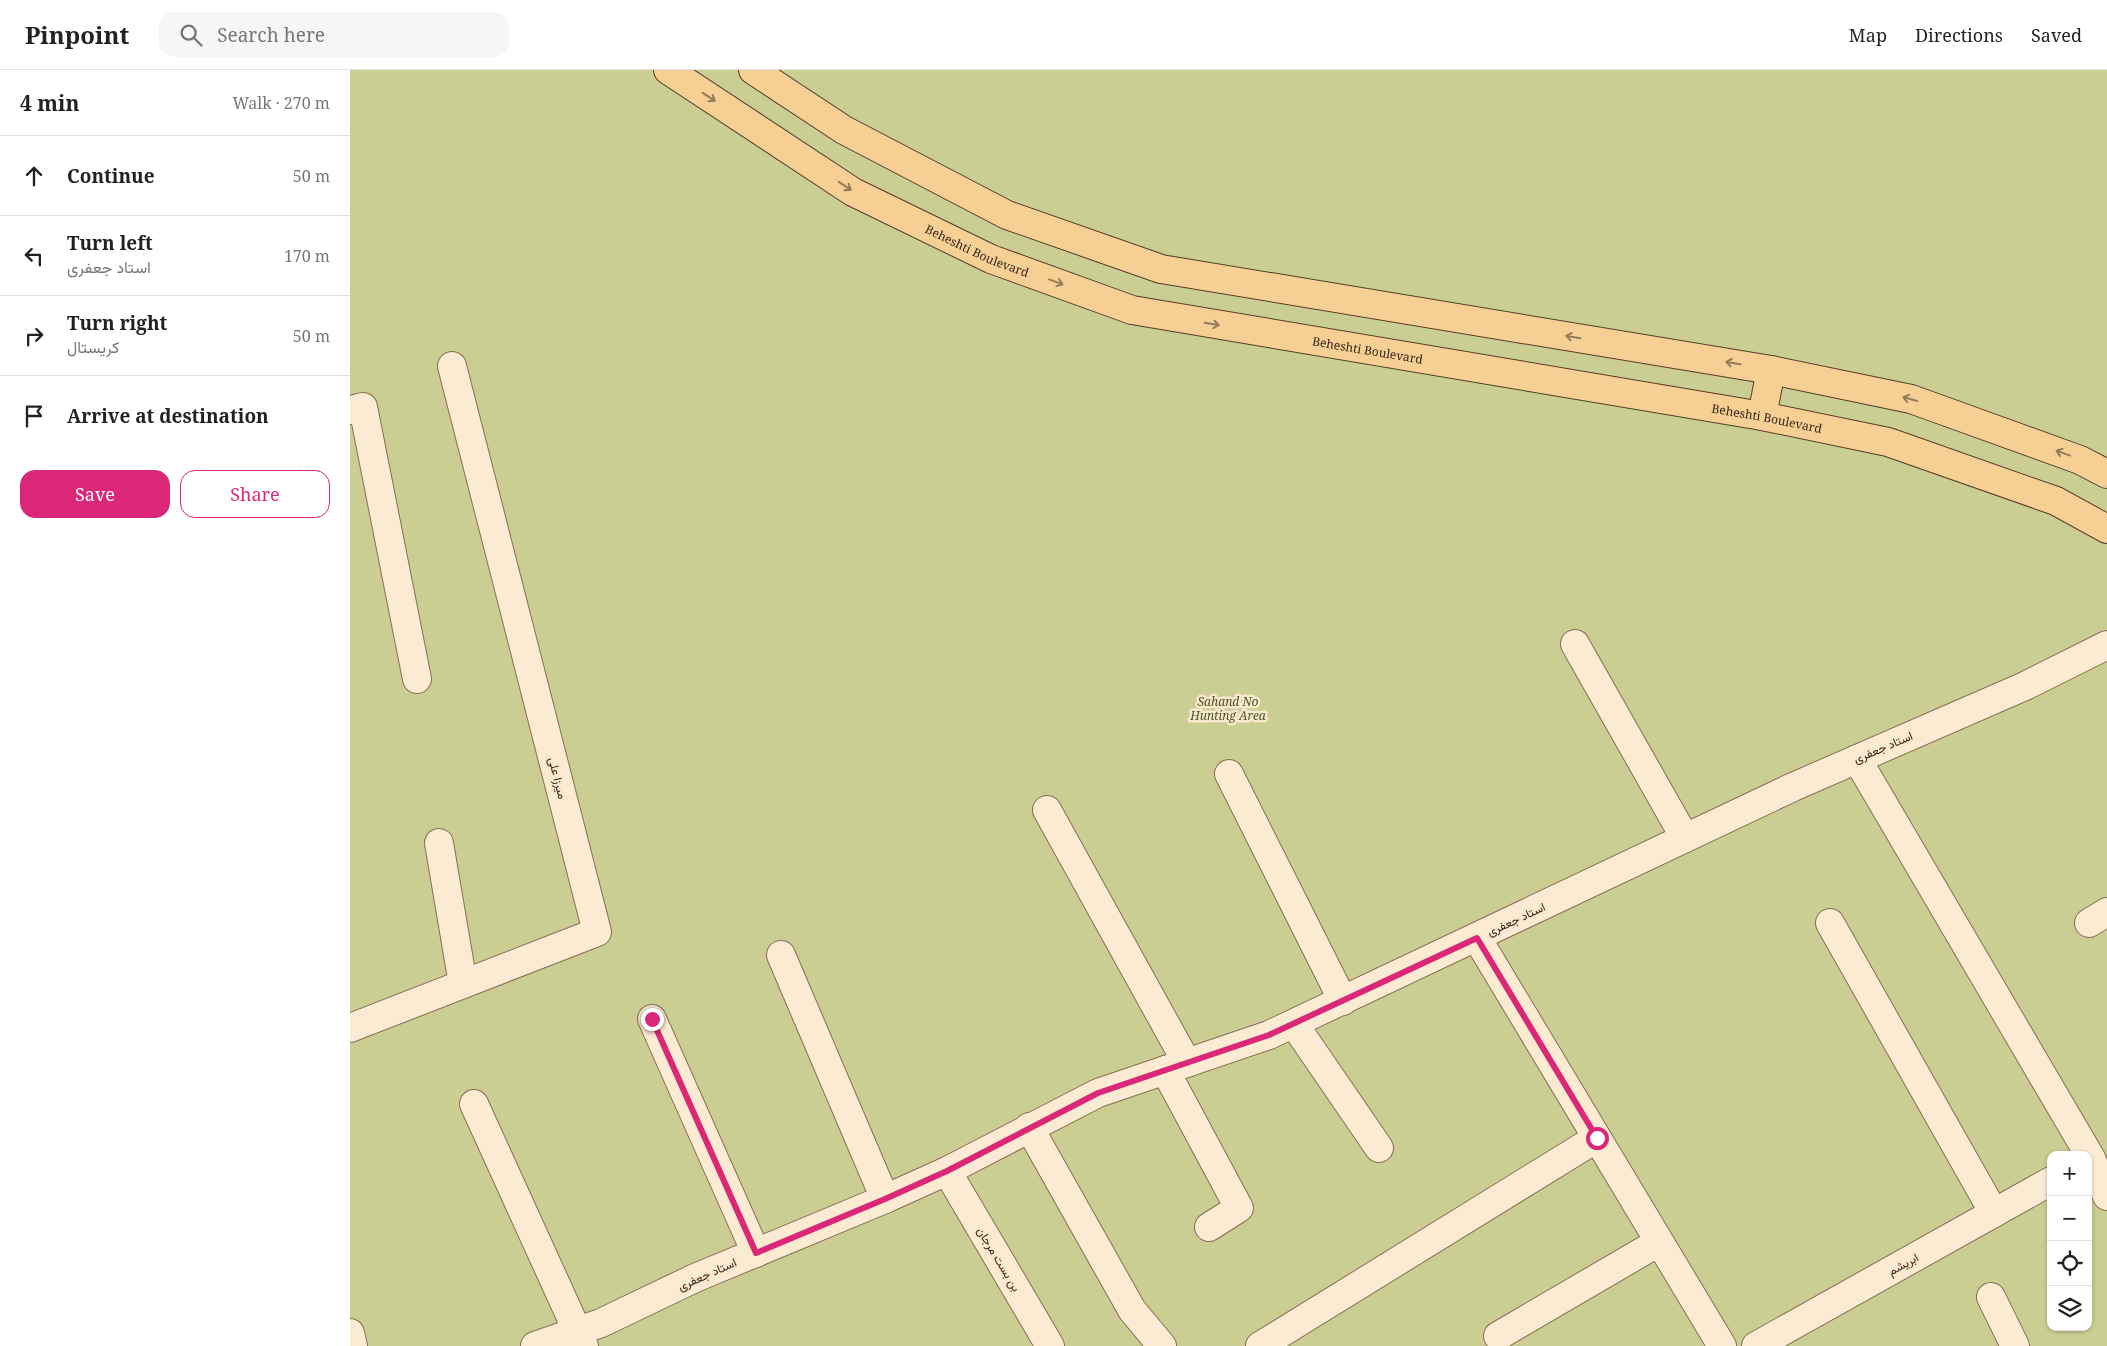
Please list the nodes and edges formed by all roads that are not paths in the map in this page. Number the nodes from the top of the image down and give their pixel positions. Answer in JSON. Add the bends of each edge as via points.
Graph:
{"nodes":[{"id":1,"x":668,"y":70,"type":"edge"},
{"id":2,"x":753,"y":70,"type":"edge"},
{"id":3,"x":452,"y":366,"type":"dead end"},
{"id":4,"x":1771,"y":370,"type":"junction"},
{"id":5,"x":350,"y":410,"type":"edge"},
{"id":6,"x":1762,"y":416,"type":"junction"},
{"id":7,"x":2107,"y":474,"type":"edge"},
{"id":8,"x":2107,"y":528,"type":"edge"},
{"id":9,"x":1575,"y":644,"type":"dead end"},
{"id":10,"x":2107,"y":646,"type":"edge"},
{"id":11,"x":416,"y":679,"type":"dead end"},
{"id":12,"x":1857,"y":758,"type":"junction"},
{"id":13,"x":1229,"y":774,"type":"dead end"},
{"id":14,"x":1048,"y":810,"type":"dead end"},
{"id":15,"x":1685,"y":838,"type":"junction"},
{"id":16,"x":439,"y":843,"type":"dead end"},
{"id":17,"x":1830,"y":923,"type":"dead end"},
{"id":18,"x":1477,"y":938,"type":"junction"},
{"id":19,"x":781,"y":955,"type":"dead end"},
{"id":20,"x":463,"y":984,"type":"junction"},
{"id":21,"x":1343,"y":1001,"type":"junction"},
{"id":22,"x":652,"y":1019,"type":"dead end"},
{"id":23,"x":1294,"y":1024,"type":"junction"},
{"id":24,"x":350,"y":1028,"type":"edge"},
{"id":25,"x":1176,"y":1067,"type":"junction"},
{"id":26,"x":474,"y":1104,"type":"dead end"},
{"id":27,"x":1029,"y":1127,"type":"junction"},
{"id":28,"x":1597,"y":1138,"type":"junction"},
{"id":29,"x":1380,"y":1148,"type":"dead end"},
{"id":30,"x":2095,"y":1156,"type":"edge"},
{"id":31,"x":947,"y":1171,"type":"junction"},
{"id":32,"x":2047,"y":1183,"type":"edge"},
{"id":33,"x":2107,"y":1196,"type":"edge"},
{"id":34,"x":885,"y":1199,"type":"junction"},
{"id":35,"x":1994,"y":1213,"type":"junction"},
{"id":36,"x":1209,"y":1227,"type":"dead end"},
{"id":37,"x":1659,"y":1242,"type":"junction"},
{"id":38,"x":756,"y":1253,"type":"junction"},
{"id":39,"x":1991,"y":1297,"type":"dead end"},
{"id":40,"x":350,"y":1333,"type":"edge"},
{"id":41,"x":1498,"y":1336,"type":"dead end"},
{"id":42,"x":581,"y":1338,"type":"edge"},
{"id":43,"x":353,"y":1346,"type":"edge"},
{"id":44,"x":535,"y":1346,"type":"edge"},
{"id":45,"x":1050,"y":1346,"type":"edge"},
{"id":46,"x":1162,"y":1346,"type":"edge"},
{"id":47,"x":1260,"y":1346,"type":"edge"},
{"id":48,"x":1722,"y":1346,"type":"edge"},
{"id":49,"x":1756,"y":1346,"type":"edge"},
{"id":50,"x":2015,"y":1346,"type":"edge"}],
"edges":[{"from":1,"to":6,"type":"main road","name":"Beheshti Boulevard","one_way":true,"via":[[853,192],[991,259],[1132,310]]},
{"from":4,"to":2,"type":"main road","one_way":true,"via":[[1161,269],[1007,215],[844,130]]},
{"from":3,"to":20,"type":"street","name":"میرزا علی","via":[[597,932]]},
{"from":4,"to":6,"type":"main road"},
{"from":7,"to":4,"type":"main road","one_way":true,"via":[[2080,460],[1911,399]]},
{"from":5,"to":11,"type":"street","via":[[363,407]]},
{"from":6,"to":8,"type":"main road","name":"Beheshti Boulevard","via":[[1888,442],[2056,501]]},
{"from":9,"to":15,"type":"street"},
{"from":10,"to":12,"type":"street","name":"استاد جعفری","via":[[2025,686]]},
{"from":12,"to":15,"type":"street","name":"استاد جعفری"},
{"from":12,"to":30,"type":"street"},
{"from":13,"to":21,"type":"street"},
{"from":14,"to":25,"type":"street"},
{"from":15,"to":18,"type":"street","name":"استاد جعفری"},
{"from":16,"to":20,"type":"street"},
{"from":17,"to":35,"type":"street"},
{"from":18,"to":21,"type":"street","name":"استاد جعفری"},
{"from":18,"to":28,"type":"street"},
{"from":19,"to":34,"type":"street"},
{"from":20,"to":24,"type":"street","name":"میرزا علی"},
{"from":21,"to":23,"type":"street","name":"استاد جعفری"},
{"from":22,"to":38,"type":"street"},
{"from":23,"to":25,"type":"street","name":"استاد جعفری"},
{"from":23,"to":29,"type":"street"},
{"from":25,"to":27,"type":"street","name":"استاد جعفری","via":[[1098,1093]]},
{"from":25,"to":36,"type":"street","via":[[1239,1208]]},
{"from":26,"to":42,"type":"street"},
{"from":27,"to":31,"type":"street","name":"استاد جعفری"},
{"from":27,"to":46,"type":"street","via":[[1132,1310]]},
{"from":28,"to":37,"type":"street"},
{"from":28,"to":47,"type":"street"},
{"from":30,"to":33,"type":"street"},
{"from":31,"to":34,"type":"street","name":"استاد جعفری"},
{"from":31,"to":45,"type":"street","name":"بن بست مرجان"},
{"from":32,"to":35,"type":"street","name":"ابریشم"},
{"from":34,"to":38,"type":"street","name":"استاد جعفری"},
{"from":35,"to":49,"type":"street","name":"ابریشم"},
{"from":37,"to":41,"type":"street"},
{"from":37,"to":48,"type":"street"},
{"from":38,"to":42,"type":"street","name":"استاد جعفری","via":[[601,1323]]},
{"from":39,"to":50,"type":"street"},
{"from":40,"to":43,"type":"street"},
{"from":42,"to":44,"type":"street","name":"استاد جعفری"}]}
